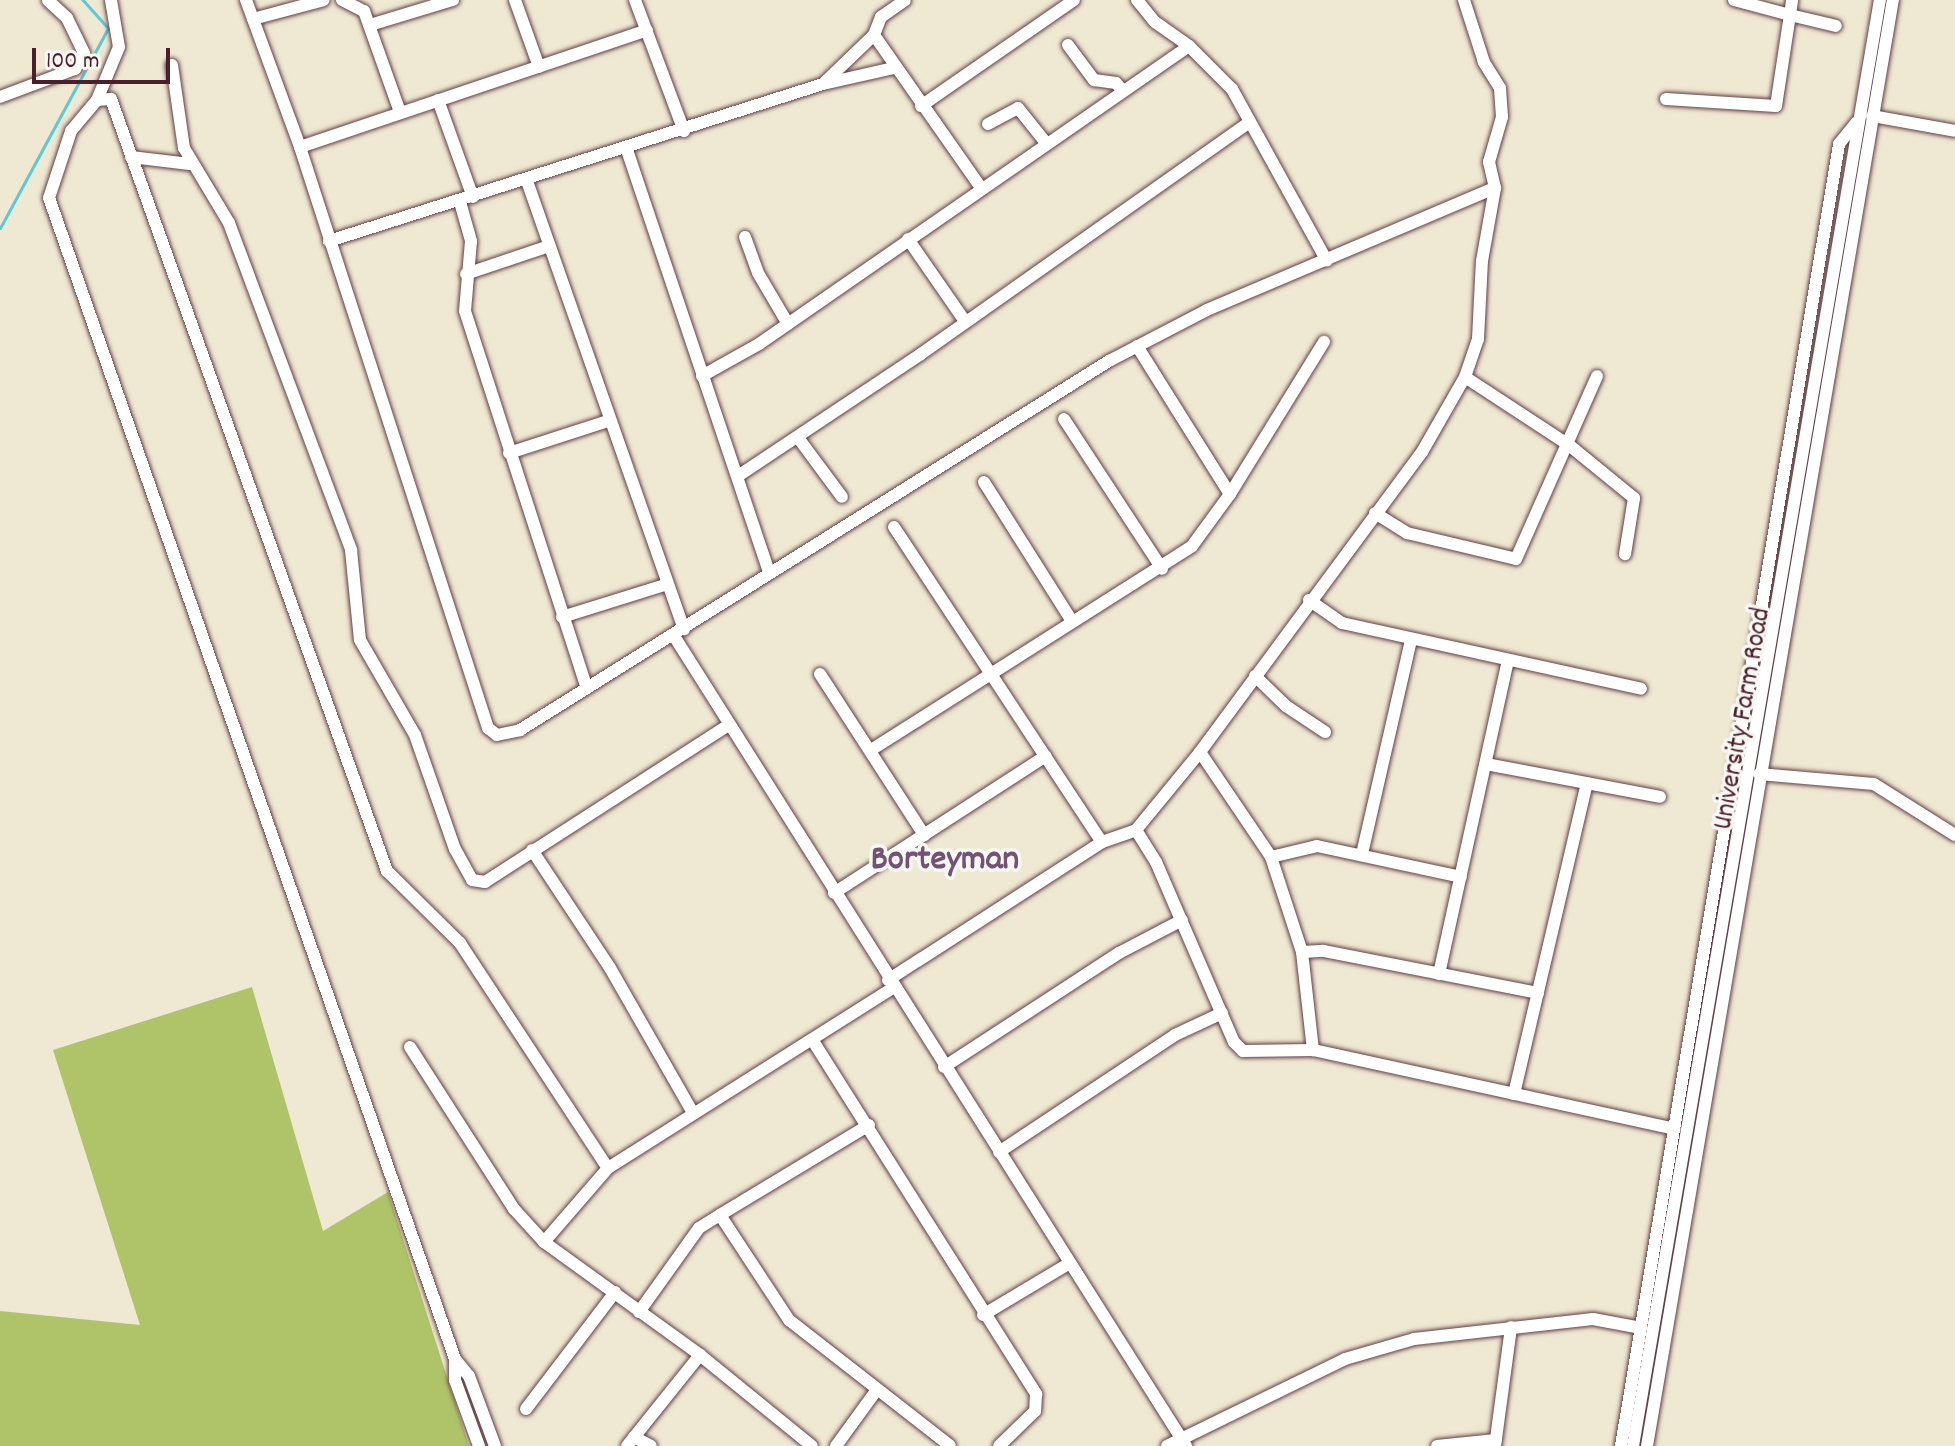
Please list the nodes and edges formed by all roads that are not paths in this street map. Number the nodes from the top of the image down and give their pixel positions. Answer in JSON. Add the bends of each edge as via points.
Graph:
{"nodes":[{"id":1,"x":48,"y":0,"type":"edge"},
{"id":2,"x":111,"y":0,"type":"edge"},
{"id":3,"x":246,"y":0,"type":"edge"},
{"id":4,"x":324,"y":0,"type":"edge"},
{"id":5,"x":342,"y":0,"type":"edge"},
{"id":6,"x":453,"y":0,"type":"edge"},
{"id":7,"x":515,"y":0,"type":"edge"},
{"id":8,"x":635,"y":0,"type":"edge"},
{"id":9,"x":905,"y":0,"type":"edge"},
{"id":10,"x":1074,"y":0,"type":"edge"},
{"id":11,"x":1137,"y":0,"type":"edge"},
{"id":12,"x":1464,"y":0,"type":"edge"},
{"id":13,"x":1734,"y":0,"type":"edge"},
{"id":14,"x":1792,"y":0,"type":"edge"},
{"id":15,"x":1880,"y":0,"type":"edge"},
{"id":16,"x":1893,"y":0,"type":"edge"},
{"id":17,"x":1790,"y":15,"type":"junction"},
{"id":18,"x":253,"y":19,"type":"junction"},
{"id":19,"x":370,"y":25,"type":"junction"},
{"id":20,"x":1836,"y":26,"type":"dead end"},
{"id":21,"x":647,"y":30,"type":"junction"},
{"id":22,"x":874,"y":35,"type":"junction"},
{"id":23,"x":1068,"y":45,"type":"dead end"},
{"id":24,"x":1189,"y":46,"type":"junction"},
{"id":25,"x":172,"y":65,"type":"dead end"},
{"id":26,"x":539,"y":67,"type":"junction"},
{"id":27,"x":894,"y":68,"type":"junction"},
{"id":28,"x":823,"y":84,"type":"junction"},
{"id":29,"x":1122,"y":90,"type":"junction"},
{"id":30,"x":0,"y":97,"type":"edge"},
{"id":31,"x":1666,"y":99,"type":"dead end"},
{"id":32,"x":97,"y":100,"type":"junction"},
{"id":33,"x":438,"y":100,"type":"junction"},
{"id":34,"x":921,"y":106,"type":"junction"},
{"id":35,"x":400,"y":112,"type":"junction"},
{"id":36,"x":1872,"y":116,"type":"junction"},
{"id":37,"x":1859,"y":119,"type":"junction"},
{"id":38,"x":1248,"y":123,"type":"junction"},
{"id":39,"x":988,"y":124,"type":"dead end"},
{"id":40,"x":684,"y":131,"type":"junction"},
{"id":41,"x":1955,"y":131,"type":"edge"},
{"id":42,"x":1046,"y":143,"type":"junction"},
{"id":43,"x":300,"y":147,"type":"junction"},
{"id":44,"x":627,"y":150,"type":"junction"},
{"id":45,"x":131,"y":157,"type":"junction"},
{"id":46,"x":190,"y":164,"type":"junction"},
{"id":47,"x":527,"y":181,"type":"junction"},
{"id":48,"x":981,"y":188,"type":"junction"},
{"id":49,"x":1495,"y":188,"type":"junction"},
{"id":50,"x":473,"y":197,"type":"junction"},
{"id":51,"x":460,"y":202,"type":"junction"},
{"id":52,"x":745,"y":237,"type":"dead end"},
{"id":53,"x":908,"y":239,"type":"junction"},
{"id":54,"x":329,"y":241,"type":"junction"},
{"id":55,"x":549,"y":246,"type":"junction"},
{"id":56,"x":1327,"y":261,"type":"junction"},
{"id":57,"x":466,"y":274,"type":"junction"},
{"id":58,"x":964,"y":320,"type":"junction"},
{"id":59,"x":788,"y":324,"type":"junction"},
{"id":60,"x":1324,"y":342,"type":"dead end"},
{"id":61,"x":1137,"y":346,"type":"junction"},
{"id":62,"x":702,"y":376,"type":"junction"},
{"id":63,"x":1597,"y":376,"type":"dead end"},
{"id":64,"x":1465,"y":377,"type":"junction"},
{"id":65,"x":1064,"y":419,"type":"dead end"},
{"id":66,"x":608,"y":421,"type":"junction"},
{"id":67,"x":799,"y":439,"type":"junction"},
{"id":68,"x":1569,"y":445,"type":"junction"},
{"id":69,"x":509,"y":453,"type":"junction"},
{"id":70,"x":738,"y":476,"type":"junction"},
{"id":71,"x":984,"y":482,"type":"dead end"},
{"id":72,"x":1230,"y":494,"type":"junction"},
{"id":73,"x":842,"y":497,"type":"dead end"},
{"id":74,"x":1375,"y":513,"type":"junction"},
{"id":75,"x":894,"y":527,"type":"dead end"},
{"id":76,"x":1625,"y":554,"type":"dead end"},
{"id":77,"x":1162,"y":569,"type":"junction"},
{"id":78,"x":770,"y":574,"type":"junction"},
{"id":79,"x":665,"y":585,"type":"junction"},
{"id":80,"x":1309,"y":600,"type":"junction"},
{"id":81,"x":562,"y":617,"type":"junction"},
{"id":82,"x":1072,"y":621,"type":"junction"},
{"id":83,"x":679,"y":632,"type":"junction"},
{"id":84,"x":1411,"y":640,"type":"junction"},
{"id":85,"x":1508,"y":660,"type":"junction"},
{"id":86,"x":820,"y":674,"type":"dead end"},
{"id":87,"x":993,"y":676,"type":"junction"},
{"id":88,"x":1255,"y":676,"type":"junction"},
{"id":89,"x":587,"y":688,"type":"junction"},
{"id":90,"x":1641,"y":689,"type":"dead end"},
{"id":91,"x":727,"y":726,"type":"junction"},
{"id":92,"x":1325,"y":732,"type":"dead end"},
{"id":93,"x":871,"y":750,"type":"junction"},
{"id":94,"x":1200,"y":752,"type":"junction"},
{"id":95,"x":1046,"y":756,"type":"junction"},
{"id":96,"x":1486,"y":764,"type":"junction"},
{"id":97,"x":1759,"y":774,"type":"junction"},
{"id":98,"x":1587,"y":783,"type":"junction"},
{"id":99,"x":1660,"y":797,"type":"dead end"},
{"id":100,"x":1136,"y":830,"type":"junction"},
{"id":101,"x":924,"y":835,"type":"junction"},
{"id":102,"x":1955,"y":835,"type":"edge"},
{"id":103,"x":1102,"y":842,"type":"junction"},
{"id":104,"x":532,"y":850,"type":"junction"},
{"id":105,"x":1362,"y":854,"type":"junction"},
{"id":106,"x":1271,"y":857,"type":"junction"},
{"id":107,"x":1461,"y":877,"type":"junction"},
{"id":108,"x":834,"y":893,"type":"junction"},
{"id":109,"x":1182,"y":920,"type":"junction"},
{"id":110,"x":1302,"y":952,"type":"junction"},
{"id":111,"x":1439,"y":974,"type":"junction"},
{"id":112,"x":891,"y":984,"type":"junction"},
{"id":113,"x":1538,"y":993,"type":"junction"},
{"id":114,"x":1222,"y":1013,"type":"junction"},
{"id":115,"x":813,"y":1041,"type":"junction"},
{"id":116,"x":410,"y":1047,"type":"dead end"},
{"id":117,"x":1313,"y":1050,"type":"junction"},
{"id":118,"x":944,"y":1067,"type":"junction"},
{"id":119,"x":1514,"y":1094,"type":"junction"},
{"id":120,"x":693,"y":1113,"type":"junction"},
{"id":121,"x":869,"y":1125,"type":"junction"},
{"id":122,"x":1674,"y":1129,"type":"junction"},
{"id":123,"x":999,"y":1152,"type":"junction"},
{"id":124,"x":608,"y":1168,"type":"junction"},
{"id":125,"x":720,"y":1215,"type":"junction"},
{"id":126,"x":544,"y":1242,"type":"junction"},
{"id":127,"x":1070,"y":1263,"type":"junction"},
{"id":128,"x":615,"y":1292,"type":"junction"},
{"id":129,"x":639,"y":1312,"type":"junction"},
{"id":130,"x":983,"y":1315,"type":"junction"},
{"id":131,"x":1511,"y":1327,"type":"junction"},
{"id":132,"x":1641,"y":1328,"type":"junction"},
{"id":133,"x":700,"y":1355,"type":"junction"},
{"id":134,"x":455,"y":1359,"type":"junction"},
{"id":135,"x":876,"y":1391,"type":"junction"},
{"id":136,"x":526,"y":1409,"type":"dead end"},
{"id":137,"x":1183,"y":1441,"type":"edge"},
{"id":138,"x":630,"y":1442,"type":"edge"},
{"id":139,"x":1495,"y":1443,"type":"edge"},
{"id":140,"x":479,"y":1446,"type":"edge"},
{"id":141,"x":495,"y":1446,"type":"edge"},
{"id":142,"x":651,"y":1446,"type":"edge"},
{"id":143,"x":812,"y":1446,"type":"edge"},
{"id":144,"x":836,"y":1446,"type":"edge"},
{"id":145,"x":950,"y":1446,"type":"edge"},
{"id":146,"x":999,"y":1446,"type":"edge"},
{"id":147,"x":1167,"y":1446,"type":"edge"},
{"id":148,"x":1437,"y":1446,"type":"edge"},
{"id":149,"x":1621,"y":1446,"type":"edge"},
{"id":150,"x":1633,"y":1446,"type":"edge"},
{"id":151,"x":1647,"y":1446,"type":"edge"}],
"edges":[{"from":1,"to":30,"type":"street","via":[[67,18],[84,53],[75,69]]},
{"from":2,"to":32,"type":"street","via":[[119,47]]},
{"from":3,"to":18,"type":"street"},
{"from":4,"to":18,"type":"street"},
{"from":5,"to":19,"type":"street","via":[[364,11]]},
{"from":6,"to":19,"type":"street"},
{"from":7,"to":26,"type":"street"},
{"from":8,"to":21,"type":"street"},
{"from":9,"to":22,"type":"street","via":[[881,17]]},
{"from":10,"to":34,"type":"street"},
{"from":11,"to":24,"type":"street","via":[[1155,22]]},
{"from":12,"to":49,"type":"street","via":[[1484,62],[1500,88],[1502,117],[1489,162]]},
{"from":13,"to":17,"type":"street"},
{"from":14,"to":17,"type":"street"},
{"from":15,"to":37,"type":"street","name":"University Farm Road"},
{"from":16,"to":36,"type":"street","name":"University Farm Road"},
{"from":17,"to":20,"type":"street"},
{"from":17,"to":31,"type":"street","via":[[1776,106]]},
{"from":18,"to":43,"type":"street"},
{"from":19,"to":35,"type":"street"},
{"from":21,"to":26,"type":"street"},
{"from":21,"to":40,"type":"street"},
{"from":22,"to":27,"type":"street"},
{"from":22,"to":28,"type":"street"},
{"from":23,"to":29,"type":"street","via":[[1094,80],[1116,83]]},
{"from":24,"to":29,"type":"street"},
{"from":24,"to":38,"type":"street","via":[[1232,89]]},
{"from":25,"to":46,"type":"street"},
{"from":26,"to":33,"type":"street"},
{"from":27,"to":28,"type":"street"},
{"from":27,"to":34,"type":"street"},
{"from":28,"to":40,"type":"street"},
{"from":29,"to":42,"type":"street"},
{"from":32,"to":45,"type":"street","via":[[111,99]]},
{"from":32,"to":134,"type":"street","via":[[71,131],[49,198]]},
{"from":33,"to":35,"type":"street"},
{"from":33,"to":50,"type":"street"},
{"from":34,"to":48,"type":"street"},
{"from":35,"to":43,"type":"street"},
{"from":36,"to":41,"type":"street"},
{"from":36,"to":97,"type":"street","name":"University Farm Road"},
{"from":37,"to":122,"type":"street","via":[[1839,144]]},
{"from":37,"to":150,"type":"street","name":"University Farm Road"},
{"from":38,"to":56,"type":"street"},
{"from":38,"to":58,"type":"street"},
{"from":39,"to":42,"type":"street","via":[[1018,108]]},
{"from":40,"to":44,"type":"street"},
{"from":42,"to":48,"type":"street"},
{"from":43,"to":54,"type":"street"},
{"from":44,"to":47,"type":"street"},
{"from":44,"to":62,"type":"street"},
{"from":45,"to":46,"type":"street"},
{"from":45,"to":124,"type":"street","via":[[387,871],[460,943]]},
{"from":46,"to":104,"type":"street","via":[[229,223],[351,550],[360,640],[415,735],[464,868],[481,884]]},
{"from":47,"to":50,"type":"street"},
{"from":47,"to":55,"type":"street"},
{"from":48,"to":53,"type":"street"},
{"from":49,"to":56,"type":"street"},
{"from":49,"to":64,"type":"street","via":[[1482,261],[1478,339]]},
{"from":50,"to":51,"type":"street"},
{"from":51,"to":54,"type":"street"},
{"from":51,"to":57,"type":"street","via":[[471,241]]},
{"from":52,"to":59,"type":"street","via":[[758,273]]},
{"from":53,"to":58,"type":"street"},
{"from":53,"to":59,"type":"street"},
{"from":54,"to":89,"type":"street","via":[[488,728],[509,736]]},
{"from":55,"to":57,"type":"street"},
{"from":55,"to":66,"type":"street"},
{"from":56,"to":61,"type":"street","via":[[1207,310]]},
{"from":57,"to":69,"type":"street","via":[[465,311]]},
{"from":58,"to":67,"type":"street"},
{"from":59,"to":62,"type":"street"},
{"from":60,"to":72,"type":"street"},
{"from":61,"to":72,"type":"street"},
{"from":61,"to":78,"type":"street"},
{"from":62,"to":70,"type":"street"},
{"from":63,"to":68,"type":"street"},
{"from":64,"to":68,"type":"street"},
{"from":64,"to":74,"type":"street","via":[[1422,452]]},
{"from":65,"to":77,"type":"street"},
{"from":66,"to":69,"type":"street"},
{"from":66,"to":79,"type":"street"},
{"from":67,"to":70,"type":"street"},
{"from":67,"to":73,"type":"street"},
{"from":68,"to":74,"type":"street","via":[[1516,559],[1407,533]]},
{"from":68,"to":76,"type":"street","via":[[1634,498]]},
{"from":69,"to":81,"type":"street"},
{"from":70,"to":78,"type":"street"},
{"from":71,"to":82,"type":"street"},
{"from":72,"to":77,"type":"street","via":[[1192,546]]},
{"from":74,"to":80,"type":"street"},
{"from":75,"to":87,"type":"street"},
{"from":77,"to":82,"type":"street"},
{"from":78,"to":83,"type":"street"},
{"from":79,"to":81,"type":"street"},
{"from":79,"to":83,"type":"street"},
{"from":80,"to":84,"type":"street","via":[[1342,623]]},
{"from":80,"to":88,"type":"street"},
{"from":81,"to":89,"type":"street"},
{"from":82,"to":87,"type":"street"},
{"from":83,"to":89,"type":"street"},
{"from":83,"to":91,"type":"street"},
{"from":84,"to":85,"type":"street"},
{"from":84,"to":105,"type":"street"},
{"from":85,"to":90,"type":"street"},
{"from":85,"to":96,"type":"street"},
{"from":86,"to":93,"type":"street"},
{"from":87,"to":93,"type":"street"},
{"from":87,"to":95,"type":"street"},
{"from":88,"to":92,"type":"street","via":[[1286,706]]},
{"from":88,"to":94,"type":"street"},
{"from":91,"to":104,"type":"street"},
{"from":91,"to":108,"type":"street"},
{"from":93,"to":101,"type":"street"},
{"from":94,"to":100,"type":"street"},
{"from":94,"to":106,"type":"street"},
{"from":95,"to":101,"type":"street"},
{"from":95,"to":103,"type":"street"},
{"from":96,"to":98,"type":"street"},
{"from":96,"to":107,"type":"street"},
{"from":97,"to":102,"type":"street","via":[[1874,784]]},
{"from":97,"to":151,"type":"street","name":"University Farm Road"},
{"from":98,"to":99,"type":"street"},
{"from":98,"to":113,"type":"street"},
{"from":100,"to":103,"type":"street"},
{"from":100,"to":109,"type":"street"},
{"from":101,"to":108,"type":"street"},
{"from":103,"to":112,"type":"street"},
{"from":104,"to":120,"type":"street","via":[[610,968]]},
{"from":105,"to":106,"type":"street","via":[[1317,846]]},
{"from":105,"to":107,"type":"street"},
{"from":106,"to":110,"type":"street"},
{"from":107,"to":111,"type":"street"},
{"from":108,"to":112,"type":"street"},
{"from":109,"to":114,"type":"street"},
{"from":109,"to":118,"type":"street","via":[[1119,953]]},
{"from":110,"to":111,"type":"street","via":[[1324,951]]},
{"from":110,"to":117,"type":"street"},
{"from":111,"to":113,"type":"street"},
{"from":112,"to":115,"type":"street"},
{"from":112,"to":118,"type":"street"},
{"from":113,"to":119,"type":"street"},
{"from":114,"to":117,"type":"street","via":[[1234,1042],[1251,1054]]},
{"from":114,"to":123,"type":"street","via":[[1175,1035]]},
{"from":115,"to":120,"type":"street"},
{"from":115,"to":121,"type":"street"},
{"from":116,"to":126,"type":"street","via":[[514,1209]]},
{"from":117,"to":119,"type":"street"},
{"from":118,"to":123,"type":"street"},
{"from":119,"to":122,"type":"street"},
{"from":120,"to":124,"type":"street"},
{"from":121,"to":125,"type":"street"},
{"from":121,"to":130,"type":"street"},
{"from":122,"to":132,"type":"street"},
{"from":123,"to":127,"type":"street"},
{"from":124,"to":126,"type":"street"},
{"from":125,"to":129,"type":"street","via":[[699,1228]]},
{"from":125,"to":135,"type":"street","via":[[789,1320]]},
{"from":126,"to":128,"type":"street"},
{"from":127,"to":130,"type":"street"},
{"from":127,"to":137,"type":"street"},
{"from":128,"to":129,"type":"street"},
{"from":128,"to":136,"type":"street"},
{"from":129,"to":133,"type":"street"},
{"from":130,"to":146,"type":"street","via":[[1038,1403]]},
{"from":131,"to":132,"type":"street","via":[[1593,1319]]},
{"from":131,"to":137,"type":"street","via":[[1414,1339],[1355,1356]]},
{"from":131,"to":139,"type":"street"},
{"from":132,"to":149,"type":"street"},
{"from":133,"to":138,"type":"street"},
{"from":133,"to":143,"type":"street"},
{"from":134,"to":140,"type":"street","via":[[455,1380]]},
{"from":134,"to":141,"type":"street","via":[[469,1376]]},
{"from":135,"to":144,"type":"street"},
{"from":135,"to":145,"type":"street"},
{"from":137,"to":147,"type":"street"},
{"from":138,"to":142,"type":"street"},
{"from":139,"to":148,"type":"street"}]}
